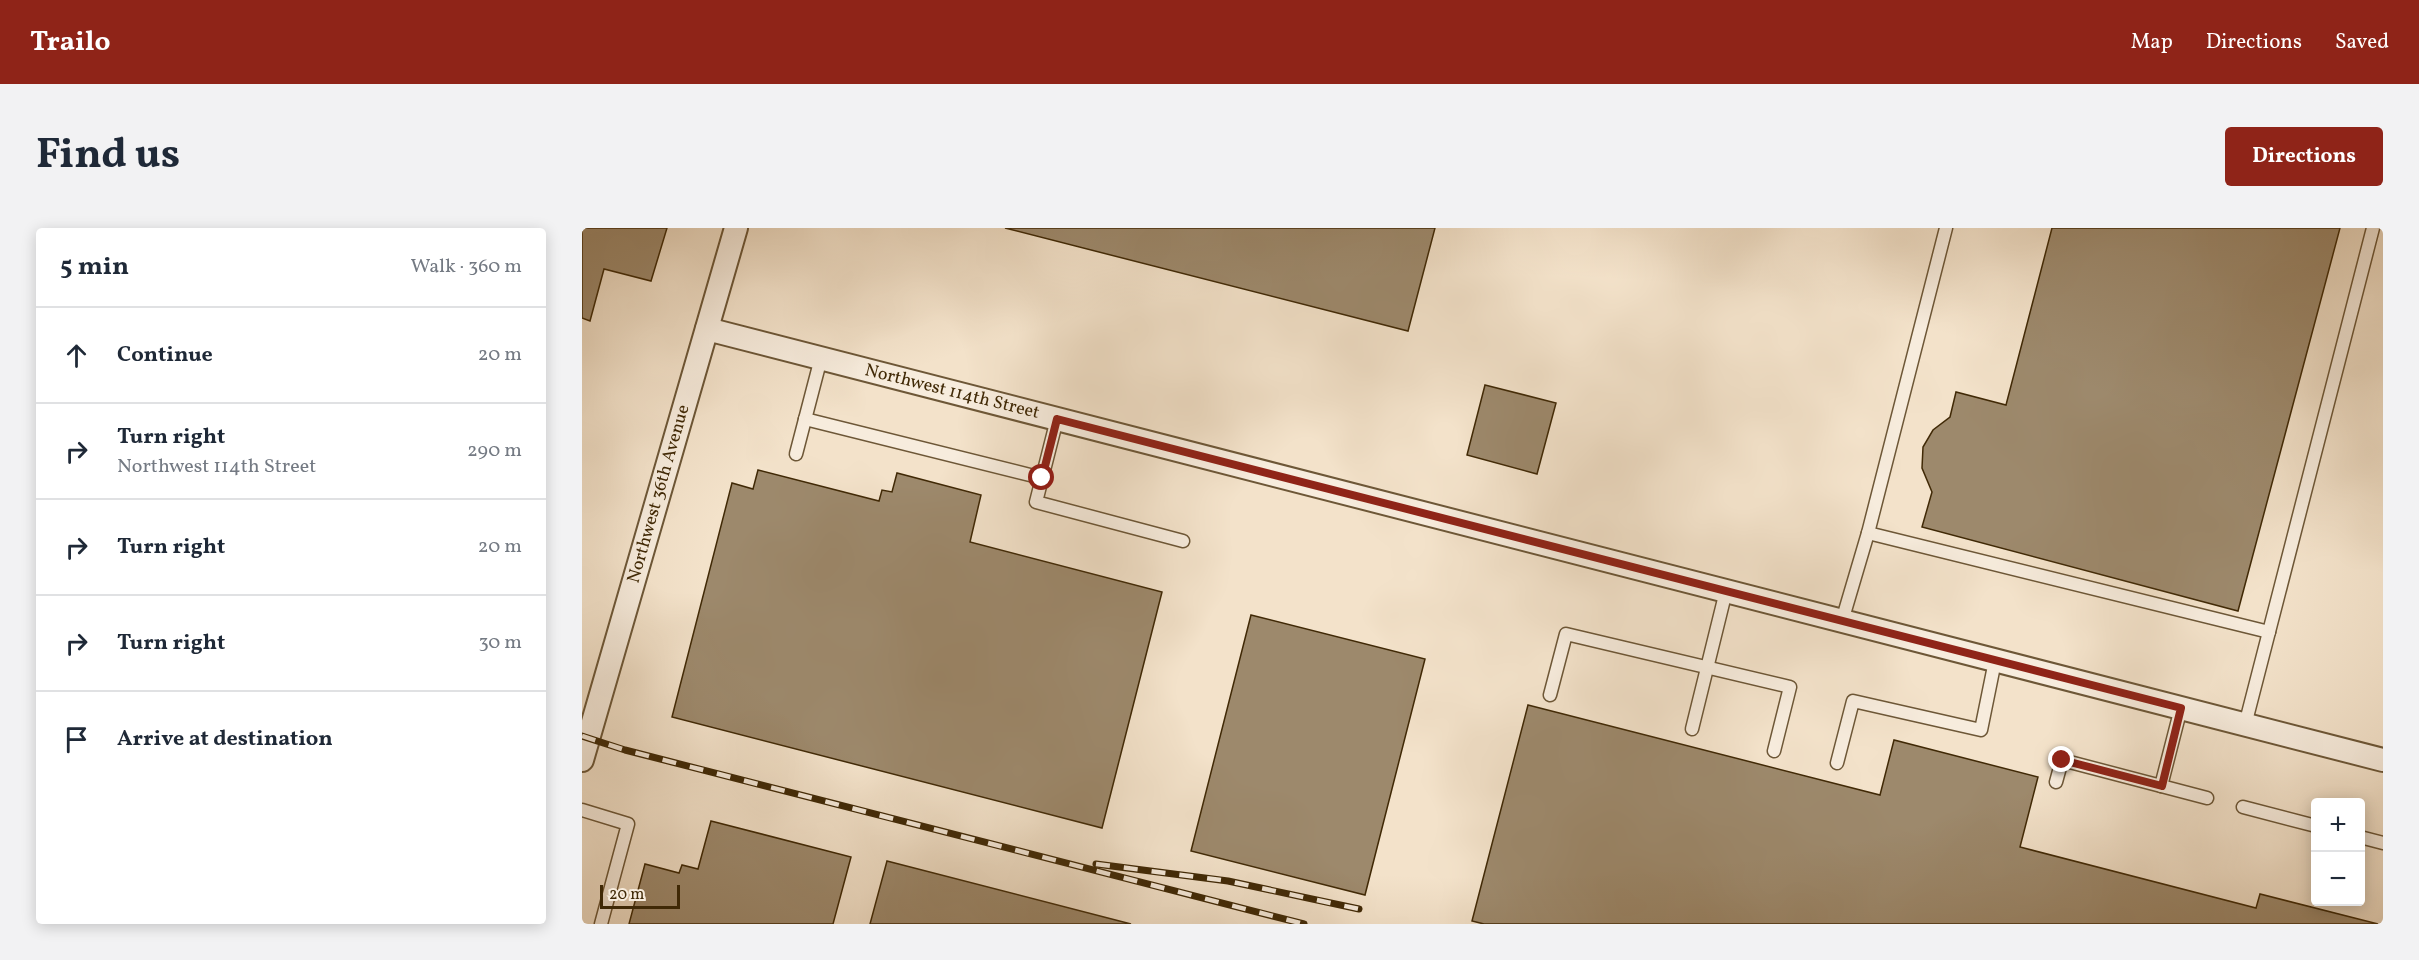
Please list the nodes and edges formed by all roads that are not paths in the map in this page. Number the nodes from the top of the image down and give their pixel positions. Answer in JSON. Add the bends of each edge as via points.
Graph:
{"nodes":[{"id":1,"x":736,"y":228,"type":"edge"},
{"id":2,"x":1946,"y":228,"type":"edge"},
{"id":3,"x":2373,"y":228,"type":"edge"},
{"id":4,"x":707,"y":329,"type":"junction"},
{"id":5,"x":821,"y":358,"type":"junction"},
{"id":6,"x":805,"y":419,"type":"junction"},
{"id":7,"x":1057,"y":419,"type":"junction"},
{"id":8,"x":796,"y":454,"type":"dead end"},
{"id":9,"x":1042,"y":478,"type":"junction"},
{"id":10,"x":1868,"y":533,"type":"junction"},
{"id":11,"x":1183,"y":541,"type":"dead end"},
{"id":12,"x":1726,"y":591,"type":"junction"},
{"id":13,"x":1842,"y":621,"type":"junction"},
{"id":14,"x":2269,"y":632,"type":"junction"},
{"id":15,"x":1995,"y":661,"type":"junction"},
{"id":16,"x":1708,"y":667,"type":"junction"},
{"id":17,"x":1550,"y":695,"type":"dead end"},
{"id":18,"x":2181,"y":708,"type":"junction"},
{"id":19,"x":2245,"y":725,"type":"junction"},
{"id":20,"x":1692,"y":729,"type":"dead end"},
{"id":21,"x":1774,"y":751,"type":"dead end"},
{"id":22,"x":582,"y":760,"type":"edge"},
{"id":23,"x":2383,"y":760,"type":"edge"},
{"id":24,"x":1837,"y":763,"type":"dead end"},
{"id":25,"x":2056,"y":783,"type":"dead end"},
{"id":26,"x":2162,"y":786,"type":"junction"},
{"id":27,"x":2206,"y":798,"type":"dead end"},
{"id":28,"x":2243,"y":807,"type":"dead end"},
{"id":29,"x":582,"y":810,"type":"edge"},
{"id":30,"x":2311,"y":825,"type":"edge"},
{"id":31,"x":2365,"y":838,"type":"edge"},
{"id":32,"x":2383,"y":843,"type":"edge"},
{"id":33,"x":601,"y":924,"type":"edge"}],
"edges":[{"from":1,"to":4,"type":"street","name":"Northwest 36th Avenue"},
{"from":2,"to":10,"type":"lane"},
{"from":3,"to":14,"type":"lane"},
{"from":4,"to":5,"type":"street","name":"Northwest 114th Street"},
{"from":4,"to":22,"type":"street","name":"Northwest 36th Avenue"},
{"from":5,"to":6,"type":"lane"},
{"from":5,"to":7,"type":"street","name":"Northwest 114th Street"},
{"from":6,"to":8,"type":"lane"},
{"from":6,"to":9,"type":"lane"},
{"from":7,"to":9,"type":"lane"},
{"from":7,"to":12,"type":"street","name":"Northwest 114th Street"},
{"from":9,"to":11,"type":"lane","via":[[1036,502]]},
{"from":10,"to":13,"type":"lane"},
{"from":10,"to":14,"type":"lane"},
{"from":12,"to":13,"type":"street","name":"Northwest 114th Street"},
{"from":12,"to":16,"type":"lane"},
{"from":13,"to":15,"type":"street","name":"Northwest 114th Street"},
{"from":14,"to":19,"type":"lane"},
{"from":15,"to":18,"type":"street","name":"Northwest 114th Street"},
{"from":15,"to":24,"type":"lane","via":[[1981,730],[1853,701]]},
{"from":16,"to":17,"type":"lane","via":[[1566,634]]},
{"from":16,"to":20,"type":"lane"},
{"from":16,"to":21,"type":"lane","via":[[1790,687]]},
{"from":18,"to":19,"type":"street","name":"Northwest 114th Street"},
{"from":18,"to":26,"type":"lane"},
{"from":19,"to":23,"type":"street","name":"Northwest 114th Street"},
{"from":25,"to":26,"type":"lane","via":[[2062,760]]},
{"from":26,"to":27,"type":"lane"},
{"from":28,"to":30,"type":"lane"},
{"from":29,"to":33,"type":"lane","via":[[628,824]]},
{"from":31,"to":32,"type":"lane"}]}
